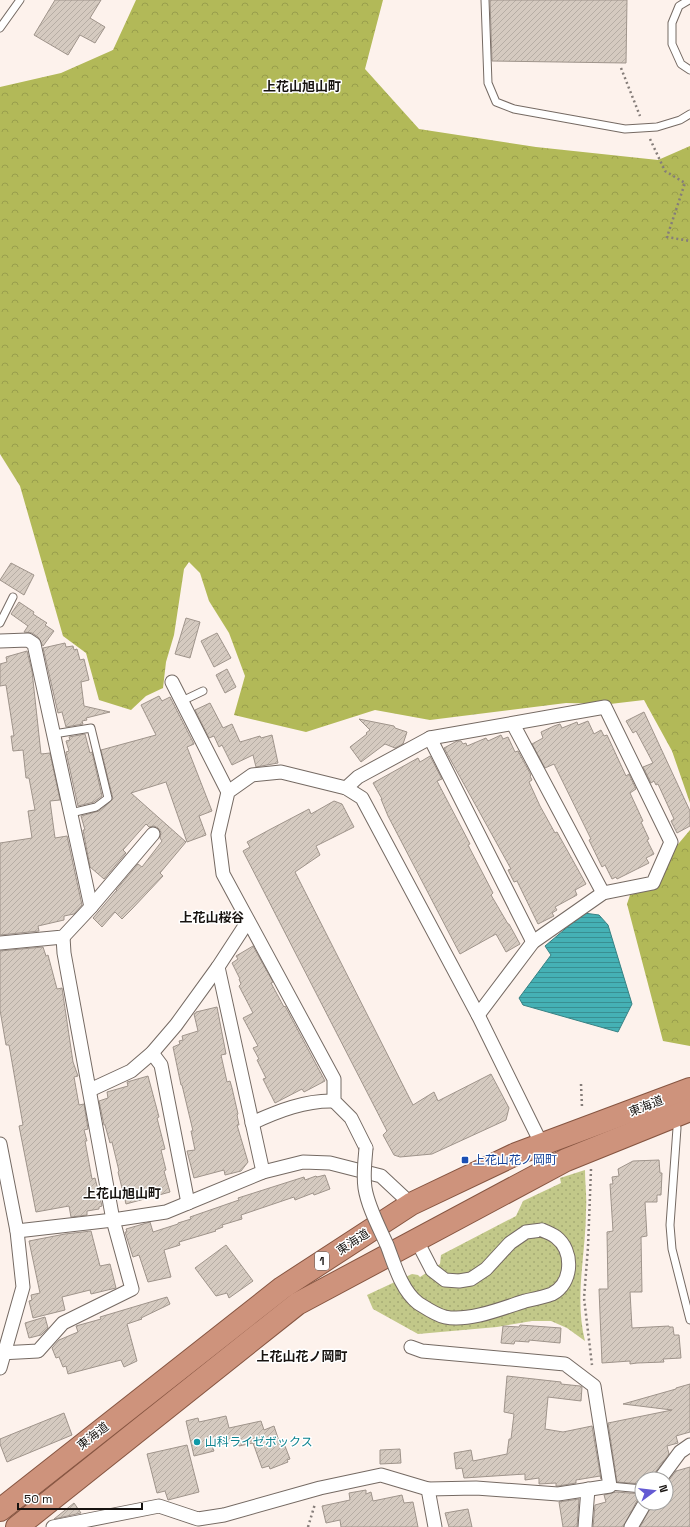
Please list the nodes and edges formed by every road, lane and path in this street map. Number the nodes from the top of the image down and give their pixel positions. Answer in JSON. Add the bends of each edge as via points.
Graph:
{"nodes":[{"id":1,"x":20,"y":0,"type":"edge"},
{"id":2,"x":484,"y":0,"type":"edge"},
{"id":3,"x":689,"y":0,"type":"edge"},
{"id":4,"x":0,"y":28,"type":"edge"},
{"id":5,"x":621,"y":68,"type":"dead end"},
{"id":6,"x":690,"y":70,"type":"edge"},
{"id":7,"x":690,"y":114,"type":"edge"},
{"id":8,"x":644,"y":128,"type":"junction"},
{"id":9,"x":690,"y":241,"type":"edge"},
{"id":10,"x":13,"y":597,"type":"dead end"},
{"id":11,"x":0,"y":623,"type":"edge"},
{"id":12,"x":0,"y":641,"type":"edge"},
{"id":13,"x":172,"y":682,"type":"dead end"},
{"id":14,"x":203,"y":691,"type":"dead end"},
{"id":15,"x":182,"y":701,"type":"junction"},
{"id":16,"x":514,"y":724,"type":"junction"},
{"id":17,"x":54,"y":734,"type":"junction"},
{"id":18,"x":430,"y":738,"type":"junction"},
{"id":19,"x":346,"y":788,"type":"junction"},
{"id":20,"x":228,"y":792,"type":"junction"},
{"id":21,"x":71,"y":813,"type":"junction"},
{"id":22,"x":153,"y":834,"type":"dead end"},
{"id":23,"x":603,"y":893,"type":"junction"},
{"id":24,"x":91,"y":907,"type":"junction"},
{"id":25,"x":248,"y":921,"type":"junction"},
{"id":26,"x":63,"y":937,"type":"junction"},
{"id":27,"x":533,"y":942,"type":"junction"},
{"id":28,"x":0,"y":943,"type":"edge"},
{"id":29,"x":218,"y":967,"type":"junction"},
{"id":30,"x":478,"y":1015,"type":"junction"},
{"id":31,"x":152,"y":1052,"type":"junction"},
{"id":32,"x":581,"y":1084,"type":"dead end"},
{"id":33,"x":690,"y":1089,"type":"edge"},
{"id":34,"x":90,"y":1090,"type":"junction"},
{"id":35,"x":334,"y":1101,"type":"junction"},
{"id":36,"x":582,"y":1107,"type":"dead end"},
{"id":37,"x":682,"y":1113,"type":"edge"},
{"id":38,"x":252,"y":1123,"type":"junction"},
{"id":39,"x":542,"y":1145,"type":"junction"},
{"id":40,"x":0,"y":1150,"type":"edge"},
{"id":41,"x":591,"y":1168,"type":"dead end"},
{"id":42,"x":263,"y":1172,"type":"junction"},
{"id":43,"x":188,"y":1203,"type":"junction"},
{"id":44,"x":411,"y":1204,"type":"junction"},
{"id":45,"x":113,"y":1220,"type":"junction"},
{"id":46,"x":17,"y":1231,"type":"junction"},
{"id":47,"x":416,"y":1239,"type":"junction"},
{"id":48,"x":690,"y":1320,"type":"edge"},
{"id":49,"x":411,"y":1347,"type":"dead end"},
{"id":50,"x":2,"y":1353,"type":"edge"},
{"id":51,"x":0,"y":1368,"type":"edge"},
{"id":52,"x":594,"y":1386,"type":"junction"},
{"id":53,"x":690,"y":1445,"type":"edge"},
{"id":54,"x":666,"y":1471,"type":"edge"},
{"id":55,"x":610,"y":1486,"type":"junction"},
{"id":56,"x":320,"y":1488,"type":"junction"},
{"id":57,"x":634,"y":1488,"type":"edge"},
{"id":58,"x":428,"y":1489,"type":"junction"},
{"id":59,"x":588,"y":1489,"type":"junction"},
{"id":60,"x":0,"y":1510,"type":"edge"},
{"id":61,"x":640,"y":1511,"type":"edge"},
{"id":62,"x":46,"y":1522,"type":"edge"},
{"id":63,"x":18,"y":1527,"type":"edge"},
{"id":64,"x":308,"y":1527,"type":"edge"},
{"id":65,"x":435,"y":1527,"type":"edge"},
{"id":66,"x":585,"y":1527,"type":"edge"},
{"id":67,"x":631,"y":1527,"type":"edge"}],
"edges":[{"from":1,"to":4,"type":"lane"},
{"from":2,"to":8,"type":"lane","via":[[488,83],[496,102],[514,110],[625,128]]},
{"from":3,"to":6,"type":"lane","via":[[679,6],[672,23],[672,44],[681,64]]},
{"from":5,"to":8,"type":"path"},
{"from":7,"to":8,"type":"lane","via":[[674,122]]},
{"from":8,"to":9,"type":"path","via":[[665,171],[685,183],[667,237]]},
{"from":10,"to":11,"type":"lane"},
{"from":12,"to":17,"type":"street","via":[[28,640],[34,644]]},
{"from":13,"to":15,"type":"street"},
{"from":14,"to":15,"type":"lane"},
{"from":15,"to":20,"type":"street"},
{"from":16,"to":18,"type":"street"},
{"from":16,"to":23,"type":"street"},
{"from":16,"to":23,"type":"street","via":[[605,707],[671,842],[653,883]]},
{"from":17,"to":21,"type":"street"},
{"from":17,"to":21,"type":"lane","via":[[91,728],[108,798],[96,807]]},
{"from":18,"to":19,"type":"street","via":[[358,777]]},
{"from":18,"to":27,"type":"street"},
{"from":19,"to":20,"type":"street","via":[[281,772],[252,775]]},
{"from":19,"to":30,"type":"street","via":[[362,798]]},
{"from":20,"to":25,"type":"street","via":[[218,835],[223,874]]},
{"from":21,"to":24,"type":"street"},
{"from":22,"to":24,"type":"street"},
{"from":23,"to":27,"type":"street"},
{"from":24,"to":26,"type":"street"},
{"from":25,"to":29,"type":"street"},
{"from":25,"to":35,"type":"street","via":[[334,1079]]},
{"from":26,"to":28,"type":"street"},
{"from":26,"to":34,"type":"street"},
{"from":27,"to":30,"type":"street"},
{"from":29,"to":31,"type":"street","via":[[176,1025]]},
{"from":29,"to":38,"type":"street"},
{"from":30,"to":39,"type":"street"},
{"from":31,"to":34,"type":"street","via":[[131,1071]]},
{"from":31,"to":43,"type":"street","via":[[161,1065]]},
{"from":32,"to":36,"type":"path"},
{"from":33,"to":39,"type":"highway","name":"東海道","number":"1"},
{"from":34,"to":45,"type":"street"},
{"from":35,"to":38,"type":"street","via":[[320,1100],[275,1112]]},
{"from":35,"to":47,"type":"street","bridge":true,"via":[[351,1118],[366,1148],[365,1188],[370,1206],[400,1276],[417,1302],[445,1317],[459,1318],[483,1314],[552,1294],[562,1286],[567,1274],[569,1262],[566,1249],[556,1237],[542,1230],[526,1232],[510,1244],[486,1269],[471,1279],[459,1281],[445,1280],[432,1270]]},
{"from":37,"to":47,"type":"highway","name":"東海道","number":"1","via":[[566,1160]]},
{"from":37,"to":48,"type":"lane","via":[[677,1128],[670,1225],[672,1249]]},
{"from":38,"to":42,"type":"street"},
{"from":39,"to":44,"type":"highway","name":"東海道","number":"1","via":[[516,1154]]},
{"from":40,"to":46,"type":"street"},
{"from":41,"to":52,"type":"path","via":[[584,1298]]},
{"from":42,"to":43,"type":"street"},
{"from":42,"to":44,"type":"street","via":[[303,1162],[330,1163],[381,1176]]},
{"from":43,"to":45,"type":"street","via":[[166,1212]]},
{"from":44,"to":60,"type":"highway","name":"東海道","number":"1","via":[[282,1288]]},
{"from":45,"to":46,"type":"street"},
{"from":45,"to":50,"type":"street","via":[[132,1289],[62,1323],[38,1351]]},
{"from":46,"to":50,"type":"street","via":[[23,1287]]},
{"from":47,"to":62,"type":"highway","name":"東海道","number":"1","via":[[297,1304]]},
{"from":49,"to":52,"type":"street","via":[[422,1351],[565,1364]]},
{"from":50,"to":51,"type":"street"},
{"from":52,"to":55,"type":"street"},
{"from":53,"to":54,"type":"street","via":[[680,1452]]},
{"from":55,"to":57,"type":"lane"},
{"from":55,"to":59,"type":"street"},
{"from":56,"to":58,"type":"street","via":[[381,1475]]},
{"from":56,"to":62,"type":"street","via":[[198,1520],[158,1506]]},
{"from":56,"to":64,"type":"path"},
{"from":58,"to":59,"type":"street","via":[[476,1488],[558,1494]]},
{"from":58,"to":65,"type":"street"},
{"from":59,"to":66,"type":"street"},
{"from":61,"to":67,"type":"street"},
{"from":62,"to":63,"type":"highway","name":"東海道","number":"1"}]}
